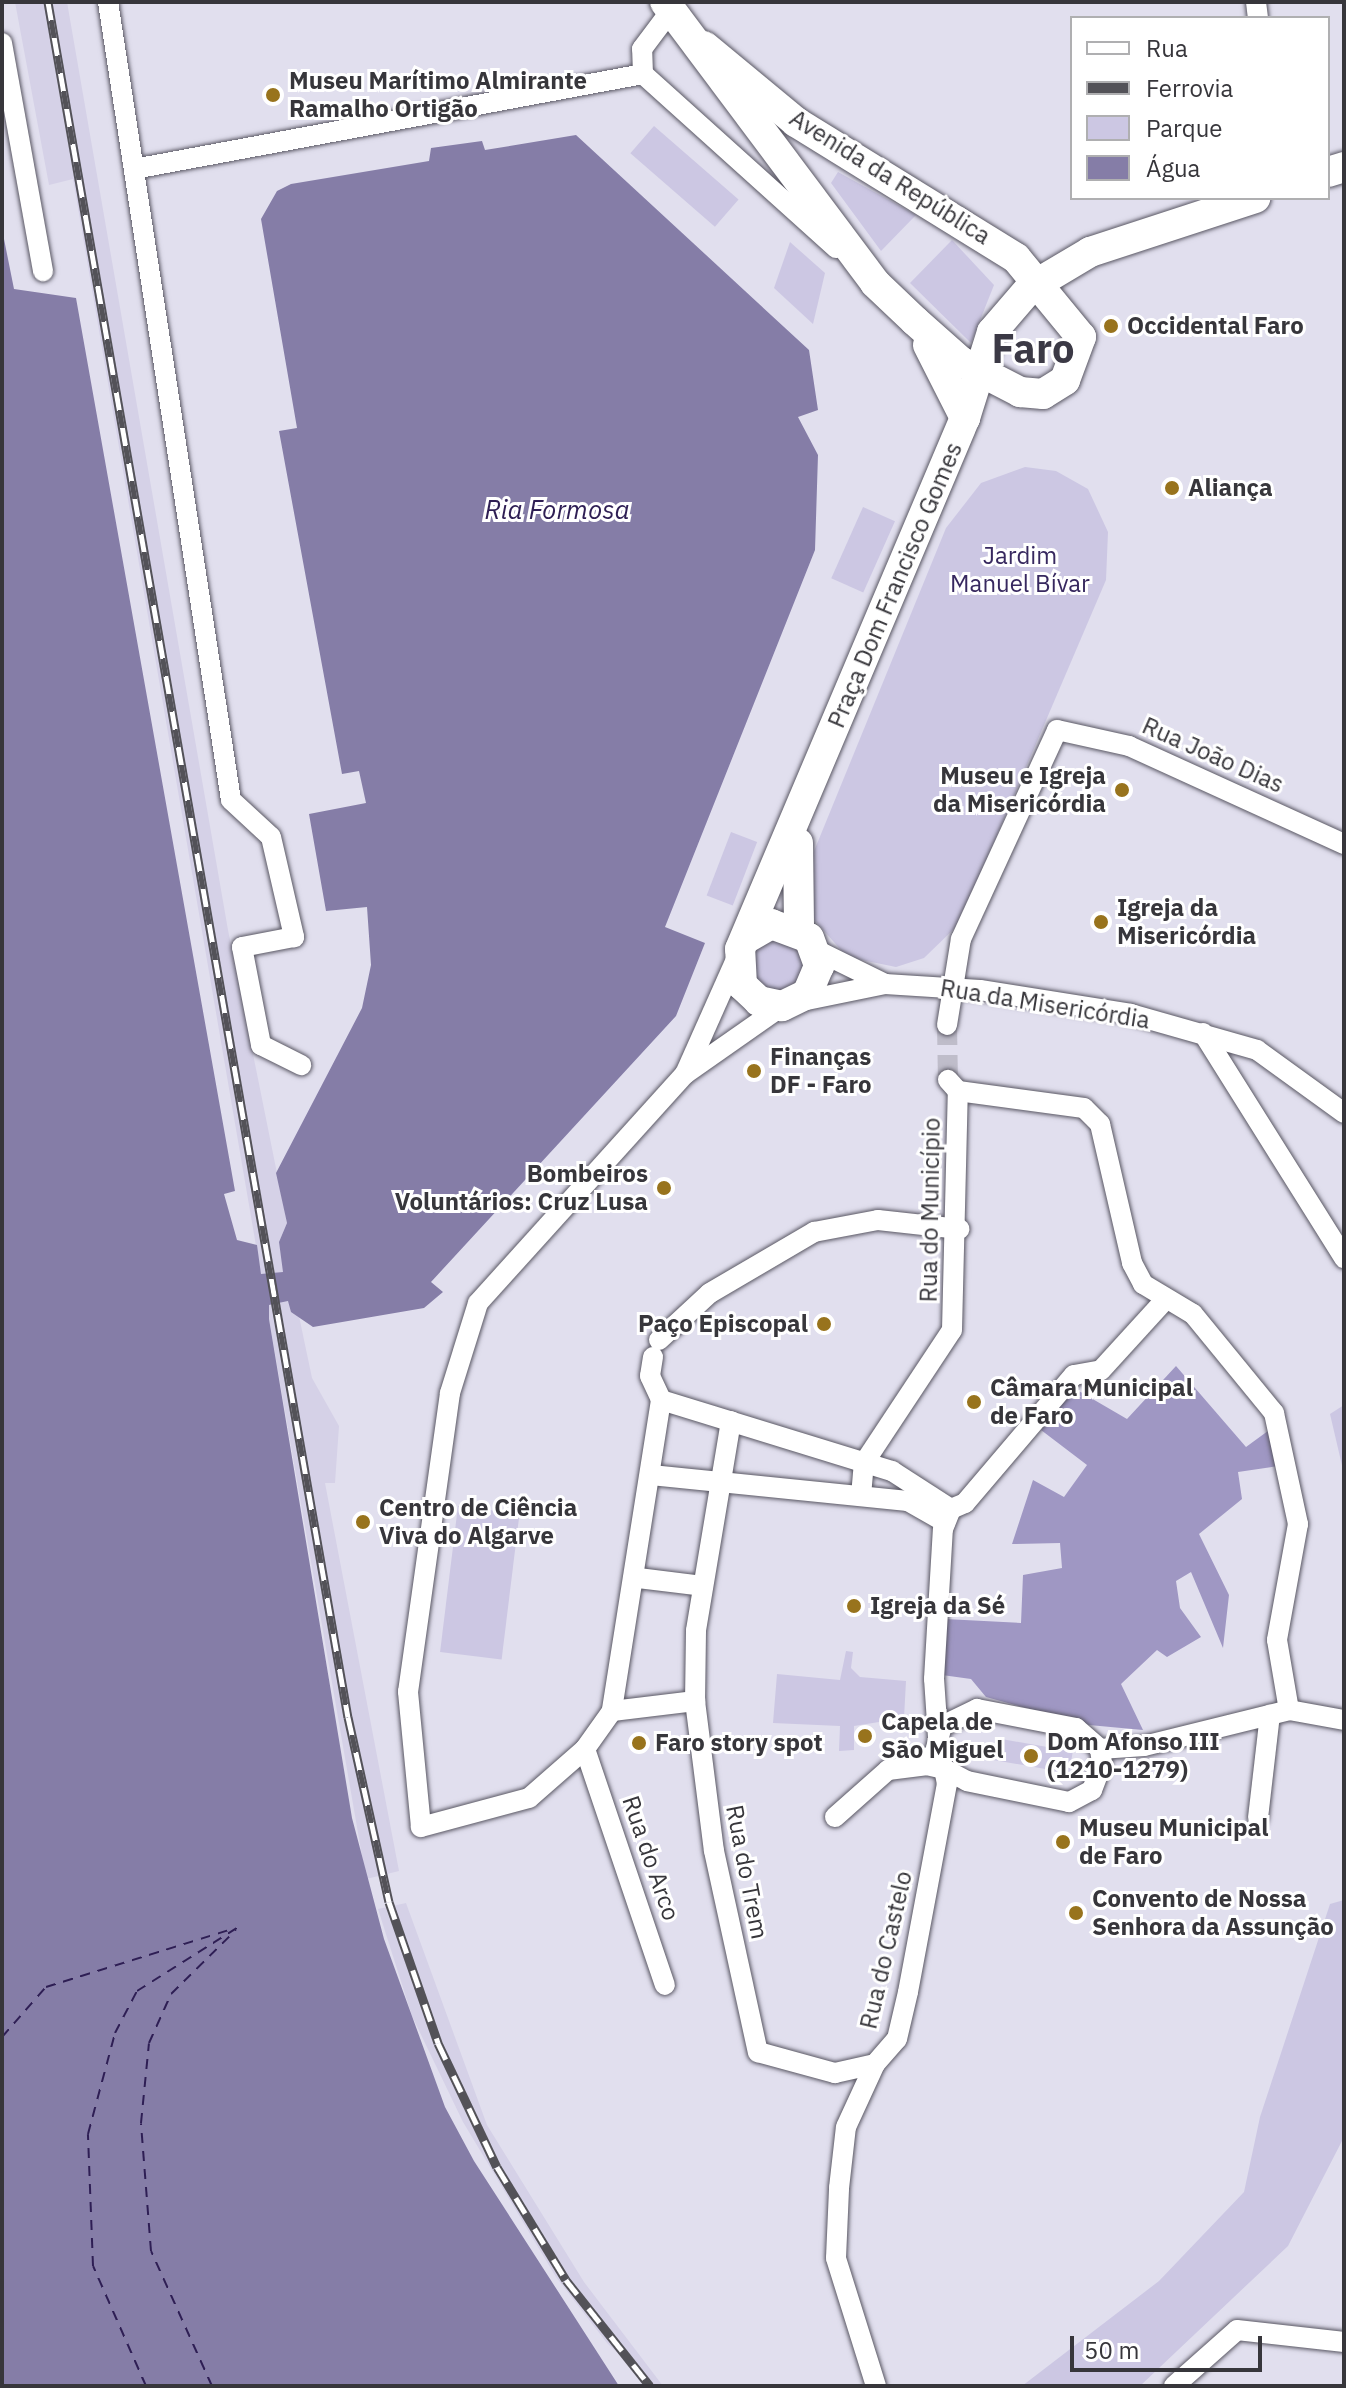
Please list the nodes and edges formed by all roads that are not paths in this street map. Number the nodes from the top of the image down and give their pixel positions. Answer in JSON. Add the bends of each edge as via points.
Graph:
{"nodes":[{"id":1,"x":108,"y":2,"type":"edge"},
{"id":2,"x":668,"y":6,"type":"edge"},
{"id":3,"x":2,"y":43,"type":"edge"},
{"id":4,"x":704,"y":46,"type":"junction"},
{"id":5,"x":643,"y":74,"type":"junction"},
{"id":6,"x":134,"y":169,"type":"junction"},
{"id":7,"x":1249,"y":200,"type":"edge"},
{"id":8,"x":1083,"y":255,"type":"junction"},
{"id":9,"x":43,"y":271,"type":"dead end"},
{"id":10,"x":875,"y":283,"type":"junction"},
{"id":11,"x":1036,"y":283,"type":"junction"},
{"id":12,"x":915,"y":321,"type":"junction"},
{"id":13,"x":1074,"y":321,"type":"junction"},
{"id":14,"x":992,"y":379,"type":"junction"},
{"id":15,"x":965,"y":418,"type":"junction"},
{"id":16,"x":806,"y":797,"type":"junction"},
{"id":17,"x":1344,"y":844,"type":"edge"},
{"id":18,"x":808,"y":939,"type":"junction"},
{"id":19,"x":744,"y":944,"type":"junction"},
{"id":20,"x":885,"y":984,"type":"junction"},
{"id":21,"x":950,"y":987,"type":"junction"},
{"id":22,"x":788,"y":1005,"type":"junction"},
{"id":23,"x":947,"y":1025,"type":"tunnel mouth"},
{"id":24,"x":1203,"y":1033,"type":"junction"},
{"id":25,"x":1257,"y":1050,"type":"junction"},
{"id":26,"x":1221,"y":1062,"type":"junction"},
{"id":27,"x":301,"y":1065,"type":"dead end"},
{"id":28,"x":685,"y":1074,"type":"junction"},
{"id":29,"x":1344,"y":1113,"type":"edge"},
{"id":30,"x":960,"y":1229,"type":"junction"},
{"id":31,"x":1344,"y":1258,"type":"edge"},
{"id":32,"x":1165,"y":1300,"type":"junction"},
{"id":33,"x":661,"y":1400,"type":"junction"},
{"id":34,"x":731,"y":1421,"type":"junction"},
{"id":35,"x":864,"y":1463,"type":"junction"},
{"id":36,"x":651,"y":1475,"type":"junction"},
{"id":37,"x":719,"y":1485,"type":"junction"},
{"id":38,"x":861,"y":1496,"type":"junction"},
{"id":39,"x":948,"y":1516,"type":"junction"},
{"id":40,"x":638,"y":1578,"type":"junction"},
{"id":41,"x":703,"y":1586,"type":"junction"},
{"id":42,"x":695,"y":1701,"type":"junction"},
{"id":43,"x":612,"y":1711,"type":"junction"},
{"id":44,"x":1280,"y":1712,"type":"junction"},
{"id":45,"x":1344,"y":1720,"type":"edge"},
{"id":46,"x":585,"y":1749,"type":"junction"},
{"id":47,"x":1100,"y":1749,"type":"junction"},
{"id":48,"x":936,"y":1755,"type":"junction"},
{"id":49,"x":835,"y":1817,"type":"dead end"},
{"id":50,"x":1258,"y":1818,"type":"dead end"},
{"id":51,"x":665,"y":1985,"type":"dead end"},
{"id":52,"x":758,"y":2052,"type":"joint"},
{"id":53,"x":875,"y":2064,"type":"junction"},
{"id":54,"x":1344,"y":2342,"type":"edge"},
{"id":55,"x":876,"y":2386,"type":"edge"},
{"id":56,"x":1174,"y":2386,"type":"edge"}],
"edges":[{"from":1,"to":6,"type":"street"},
{"from":2,"to":4,"type":"street","name":"Avenida da República"},
{"from":2,"to":5,"type":"street","via":[[642,49]]},
{"from":3,"to":9,"type":"street"},
{"from":4,"to":10,"type":"street","name":"Avenida da República"},
{"from":4,"to":11,"type":"street","name":"Avenida da República","via":[[796,122],[1006,249]]},
{"from":5,"to":6,"type":"street"},
{"from":5,"to":10,"type":"street","name":"Avenida da República"},
{"from":6,"to":27,"type":"street","via":[[231,800],[271,837],[294,937],[242,947],[247,975],[261,1045]]},
{"from":7,"to":8,"type":"street"},
{"from":8,"to":11,"type":"street"},
{"from":8,"to":13,"type":"street","via":[[1070,273]]},
{"from":10,"to":12,"type":"street","name":"Avenida da República"},
{"from":11,"to":13,"type":"street"},
{"from":11,"to":14,"type":"street","via":[[992,332]]},
{"from":12,"to":14,"type":"street","name":"Avenida da República"},
{"from":12,"to":15,"type":"street","name":"Avenida da República"},
{"from":13,"to":14,"type":"street","via":[[1081,347],[1065,380],[1030,395]]},
{"from":14,"to":15,"type":"street"},
{"from":15,"to":16,"type":"street","name":"Praça Dom Francisco Gomes"},
{"from":16,"to":18,"type":"street","via":[[793,870]]},
{"from":16,"to":19,"type":"street"},
{"from":17,"to":21,"type":"street","name":"Rua João Dias","via":[[1129,746],[1057,730],[961,939]]},
{"from":18,"to":19,"type":"street","via":[[771,924]]},
{"from":18,"to":20,"type":"street","name":"Rua da Misericórdia"},
{"from":18,"to":22,"type":"street","via":[[816,981]]},
{"from":19,"to":22,"type":"street","via":[[742,985],[759,1001]]},
{"from":19,"to":28,"type":"street"},
{"from":20,"to":21,"type":"street","name":"Rua da Misericórdia"},
{"from":20,"to":22,"type":"street","name":"Rua da Misericórdia"},
{"from":21,"to":23,"type":"street"},
{"from":21,"to":24,"type":"street","name":"Rua da Misericórdia"},
{"from":22,"to":28,"type":"street"},
{"from":24,"to":25,"type":"street","name":"Rua da Misericórdia"},
{"from":24,"to":26,"type":"street"},
{"from":25,"to":26,"type":"street","via":[[1229,1045]]},
{"from":25,"to":29,"type":"street","name":"Rua da Misericórdia"},
{"from":26,"to":31,"type":"street"},
{"from":28,"to":46,"type":"street","via":[[500,1277],[468,1326],[450,1393],[408,1692],[421,1827],[529,1798]]},
{"from":30,"to":32,"type":"street","name":"Rua do Município","via":[[953,1085],[1084,1108],[1100,1124],[1132,1263]]},
{"from":30,"to":33,"type":"street","via":[[878,1220],[814,1232],[710,1293],[656,1348],[650,1376]]},
{"from":30,"to":35,"type":"street","name":"Rua do Município","via":[[952,1330]]},
{"from":32,"to":39,"type":"street","via":[[1101,1370],[1074,1375],[965,1503]]},
{"from":32,"to":44,"type":"street","via":[[1193,1314],[1274,1413],[1287,1451],[1298,1524],[1277,1671]]},
{"from":33,"to":34,"type":"street"},
{"from":33,"to":36,"type":"street"},
{"from":34,"to":35,"type":"street"},
{"from":34,"to":37,"type":"street","name":"Rua do Trem"},
{"from":35,"to":38,"type":"street"},
{"from":35,"to":39,"type":"street","via":[[892,1471]]},
{"from":36,"to":37,"type":"street"},
{"from":36,"to":40,"type":"street"},
{"from":37,"to":38,"type":"street"},
{"from":37,"to":41,"type":"street","name":"Rua do Trem"},
{"from":38,"to":39,"type":"street","via":[[908,1501]]},
{"from":39,"to":48,"type":"street","name":"Rua do Castelo","via":[[934,1679]]},
{"from":40,"to":41,"type":"street"},
{"from":40,"to":43,"type":"street"},
{"from":41,"to":42,"type":"street","name":"Rua do Trem"},
{"from":42,"to":43,"type":"street"},
{"from":42,"to":52,"type":"street","name":"Rua do Trem","via":[[714,1851]]},
{"from":43,"to":46,"type":"street"},
{"from":44,"to":45,"type":"street"},
{"from":44,"to":47,"type":"street","via":[[1144,1746]]},
{"from":44,"to":50,"type":"street"},
{"from":46,"to":51,"type":"street","name":"Rua do Arco"},
{"from":47,"to":48,"type":"street","via":[[1076,1728],[977,1709],[952,1716]]},
{"from":47,"to":48,"type":"street","via":[[1098,1779],[1069,1802],[967,1781]]},
{"from":48,"to":49,"type":"street","via":[[888,1770]]},
{"from":48,"to":53,"type":"street","name":"Rua do Castelo","via":[[908,1992],[897,2039]]},
{"from":52,"to":53,"type":"street","name":"Rua do Castelo","via":[[835,2073]]},
{"from":53,"to":55,"type":"street","via":[[846,2127],[836,2258]]},
{"from":54,"to":56,"type":"street","via":[[1237,2330]]}]}
